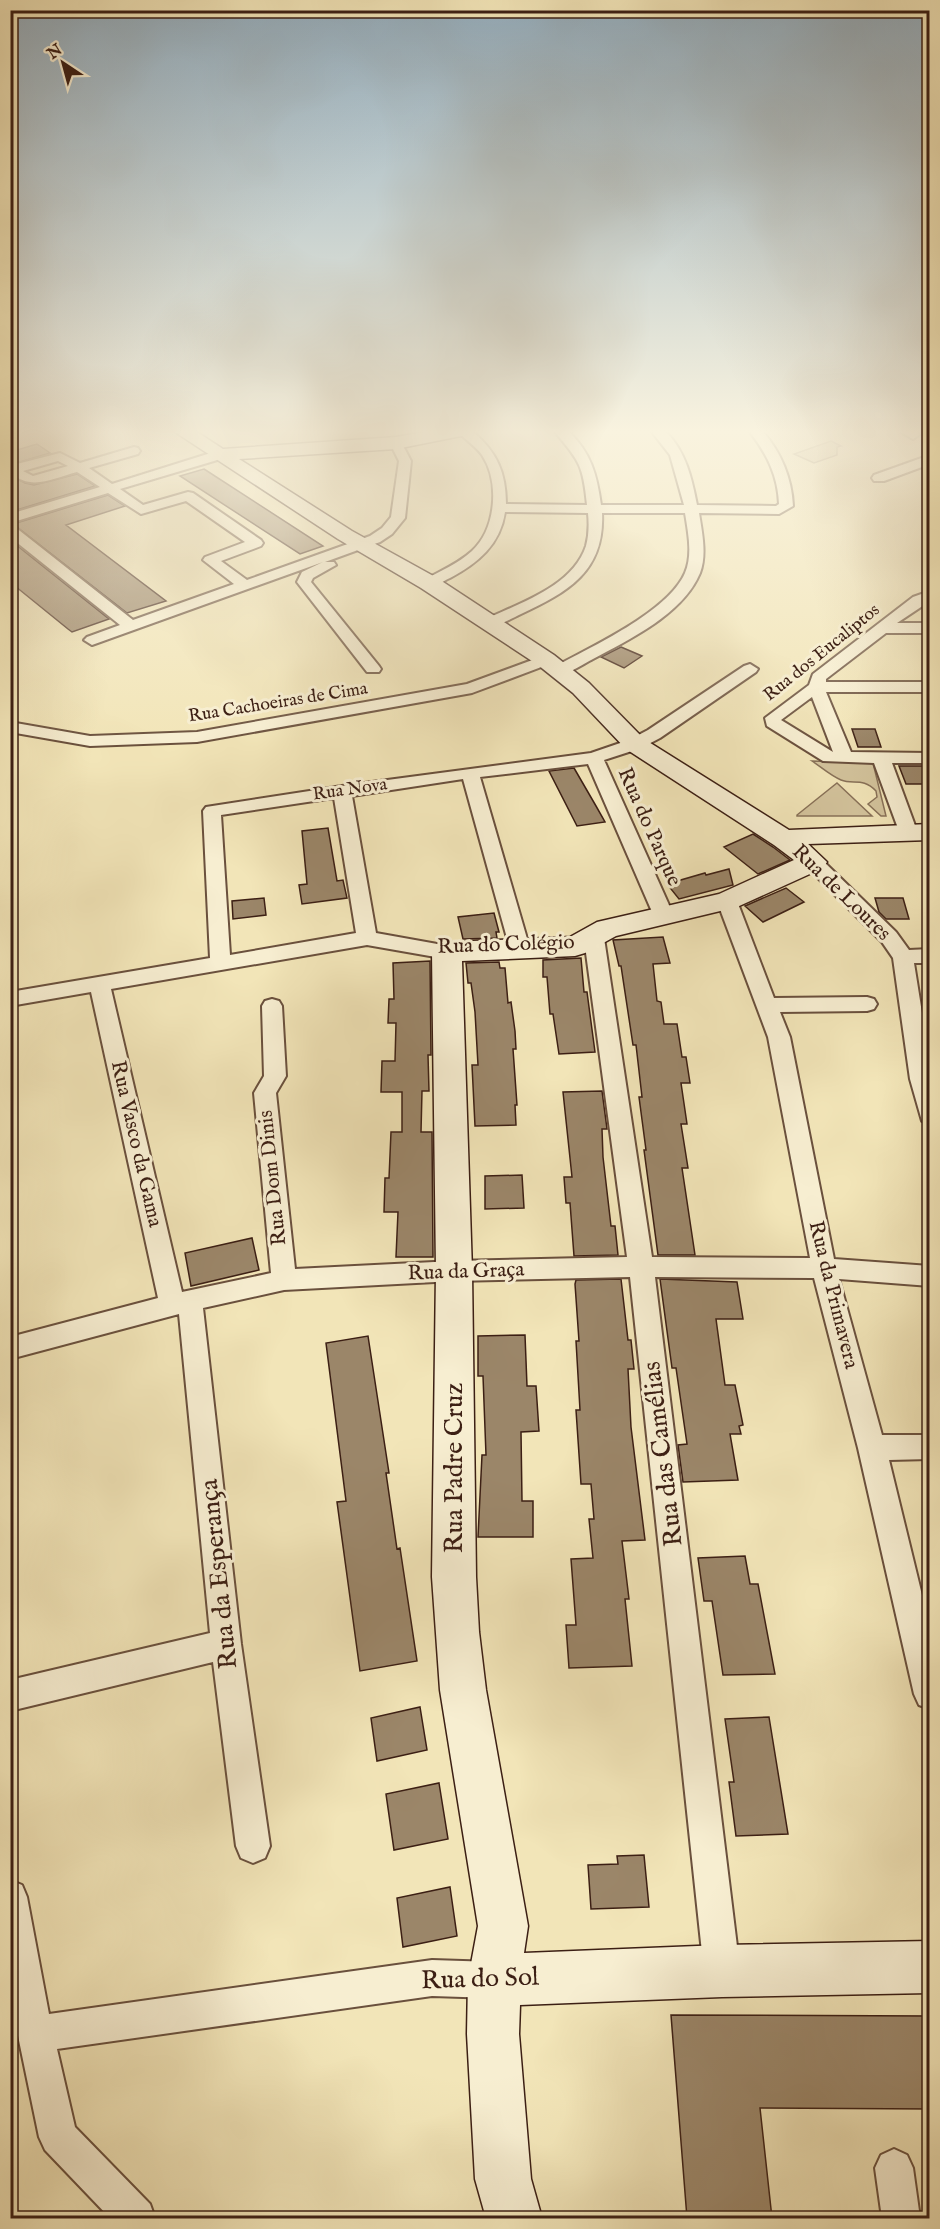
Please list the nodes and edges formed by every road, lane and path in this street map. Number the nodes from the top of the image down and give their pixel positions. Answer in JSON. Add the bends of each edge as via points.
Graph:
{"nodes":[{"id":1,"x":18,"y":536,"type":"edge"},
{"id":2,"x":246,"y":536,"type":"edge"},
{"id":3,"x":348,"y":536,"type":"edge"},
{"id":4,"x":380,"y":536,"type":"edge"},
{"id":5,"x":492,"y":536,"type":"edge"},
{"id":6,"x":594,"y":536,"type":"edge"},
{"id":7,"x":695,"y":536,"type":"edge"},
{"id":8,"x":365,"y":547,"type":"junction"},
{"id":9,"x":429,"y":583,"type":"junction"},
{"id":10,"x":244,"y":585,"type":"junction"},
{"id":11,"x":930,"y":595,"type":"edge"},
{"id":12,"x":491,"y":622,"type":"junction"},
{"id":13,"x":130,"y":625,"type":"junction"},
{"id":14,"x":884,"y":628,"type":"junction"},
{"id":15,"x":930,"y":628,"type":"edge"},
{"id":16,"x":92,"y":640,"type":"dead end"},
{"id":17,"x":553,"y":665,"type":"junction"},
{"id":18,"x":373,"y":669,"type":"dead end"},
{"id":19,"x":750,"y":669,"type":"dead end"},
{"id":20,"x":816,"y":687,"type":"junction"},
{"id":21,"x":930,"y":687,"type":"edge"},
{"id":22,"x":10,"y":727,"type":"edge"},
{"id":23,"x":635,"y":744,"type":"junction"},
{"id":24,"x":844,"y":757,"type":"junction"},
{"id":25,"x":881,"y":757,"type":"junction"},
{"id":26,"x":594,"y":758,"type":"junction"},
{"id":27,"x":930,"y":758,"type":"edge"},
{"id":28,"x":470,"y":773,"type":"junction"},
{"id":29,"x":342,"y":790,"type":"junction"},
{"id":30,"x":919,"y":832,"type":"edge"},
{"id":31,"x":784,"y":839,"type":"junction"},
{"id":32,"x":813,"y":862,"type":"junction"},
{"id":33,"x":727,"y":901,"type":"junction"},
{"id":34,"x":663,"y":914,"type":"junction"},
{"id":35,"x":367,"y":938,"type":"junction"},
{"id":36,"x":594,"y":938,"type":"junction"},
{"id":37,"x":520,"y":949,"type":"junction"},
{"id":38,"x":447,"y":952,"type":"junction"},
{"id":39,"x":930,"y":956,"type":"edge"},
{"id":40,"x":903,"y":957,"type":"junction"},
{"id":41,"x":220,"y":962,"type":"junction"},
{"id":42,"x":99,"y":983,"type":"junction"},
{"id":43,"x":10,"y":999,"type":"edge"},
{"id":44,"x":867,"y":1004,"type":"dead end"},
{"id":45,"x":767,"y":1005,"type":"junction"},
{"id":46,"x":272,"y":1006,"type":"dead end"},
{"id":47,"x":928,"y":1102,"type":"edge"},
{"id":48,"x":641,"y":1267,"type":"junction"},
{"id":49,"x":824,"y":1268,"type":"junction"},
{"id":50,"x":454,"y":1271,"type":"junction"},
{"id":51,"x":930,"y":1276,"type":"edge"},
{"id":52,"x":284,"y":1280,"type":"junction"},
{"id":53,"x":181,"y":1303,"type":"junction"},
{"id":54,"x":10,"y":1348,"type":"edge"},
{"id":55,"x":872,"y":1448,"type":"junction"},
{"id":56,"x":930,"y":1448,"type":"edge"},
{"id":57,"x":226,"y":1644,"type":"junction"},
{"id":58,"x":930,"y":1694,"type":"edge"},
{"id":59,"x":10,"y":1696,"type":"edge"},
{"id":60,"x":254,"y":1846,"type":"dead end"},
{"id":61,"x":10,"y":1897,"type":"edge"},
{"id":62,"x":930,"y":1967,"type":"edge"},
{"id":63,"x":722,"y":1971,"type":"junction"},
{"id":64,"x":494,"y":1980,"type":"junction"},
{"id":65,"x":35,"y":2034,"type":"junction"},
{"id":66,"x":894,"y":2168,"type":"dead end"},
{"id":67,"x":136,"y":2218,"type":"edge"},
{"id":68,"x":514,"y":2218,"type":"edge"},
{"id":69,"x":901,"y":2218,"type":"edge"}],
"edges":[{"from":1,"to":13,"type":"street"},
{"from":2,"to":10,"type":"street","via":[[256,543],[210,560]]},
{"from":3,"to":8,"type":"street","name":"Rua de Loures"},
{"from":4,"to":8,"type":"street"},
{"from":5,"to":9,"type":"street","via":[[478,554]]},
{"from":6,"to":12,"type":"street","via":[[593,546],[577,573],[551,592]]},
{"from":7,"to":17,"type":"street","name":"Rua Cachoeiras de Cima","via":[[692,574],[669,604],[624,635]]},
{"from":8,"to":9,"type":"street","name":"Rua de Loures"},
{"from":8,"to":10,"type":"street"},
{"from":8,"to":18,"type":"street","via":[[313,571],[304,582]]},
{"from":9,"to":12,"type":"street","name":"Rua de Loures"},
{"from":10,"to":13,"type":"street"},
{"from":11,"to":14,"type":"street","name":"Rua dos Eucaliptos"},
{"from":12,"to":17,"type":"street","name":"Rua de Loures"},
{"from":13,"to":16,"type":"street"},
{"from":14,"to":15,"type":"street"},
{"from":14,"to":20,"type":"street","name":"Rua dos Eucaliptos","via":[[819,677]]},
{"from":17,"to":22,"type":"street","name":"Rua Cachoeiras de Cima","via":[[426,698],[197,737],[90,741]]},
{"from":17,"to":23,"type":"street","name":"Rua de Loures"},
{"from":19,"to":23,"type":"street","name":"Rua Nova"},
{"from":20,"to":21,"type":"street"},
{"from":20,"to":24,"type":"street"},
{"from":20,"to":24,"type":"street","name":"Rua dos Eucaliptos","via":[[773,718],[773,723],[829,757]]},
{"from":23,"to":26,"type":"street","name":"Rua Nova"},
{"from":23,"to":31,"type":"street","name":"Rua de Loures"},
{"from":24,"to":25,"type":"street"},
{"from":25,"to":27,"type":"street"},
{"from":25,"to":30,"type":"street"},
{"from":26,"to":28,"type":"street","name":"Rua Nova"},
{"from":26,"to":34,"type":"street","name":"Rua do Parque"},
{"from":28,"to":29,"type":"street","name":"Rua Nova"},
{"from":28,"to":37,"type":"street"},
{"from":29,"to":35,"type":"street"},
{"from":29,"to":41,"type":"street","name":"Rua Nova","via":[[212,811]]},
{"from":30,"to":31,"type":"street"},
{"from":31,"to":32,"type":"street","name":"Rua de Loures"},
{"from":32,"to":33,"type":"street","name":"Rua do Colégio"},
{"from":32,"to":40,"type":"street","name":"Rua de Loures"},
{"from":33,"to":34,"type":"street","name":"Rua do Colégio"},
{"from":33,"to":45,"type":"street","name":"Rua da Primavera"},
{"from":34,"to":36,"type":"street","name":"Rua do Colégio","via":[[607,929]]},
{"from":35,"to":38,"type":"street","name":"Rua do Colégio"},
{"from":35,"to":41,"type":"street","name":"Rua do Colégio"},
{"from":36,"to":37,"type":"street","name":"Rua do Colégio","via":[[575,946]]},
{"from":36,"to":48,"type":"street","name":"Rua das Camélias"},
{"from":37,"to":38,"type":"street","name":"Rua do Colégio"},
{"from":38,"to":50,"type":"street","name":"Rua Padre Cruz"},
{"from":39,"to":40,"type":"street"},
{"from":40,"to":47,"type":"street","name":"Rua de Loures"},
{"from":41,"to":42,"type":"street","name":"Rua do Colégio"},
{"from":42,"to":43,"type":"street","name":"Rua do Colégio"},
{"from":42,"to":53,"type":"street","name":"Rua Vasco da Gama"},
{"from":44,"to":45,"type":"street"},
{"from":45,"to":49,"type":"street","name":"Rua da Primavera","via":[[779,1037]]},
{"from":46,"to":52,"type":"street","name":"Rua Dom Dinis","via":[[275,1076],[265,1093]]},
{"from":48,"to":49,"type":"street","name":"Rua da Graça"},
{"from":48,"to":50,"type":"street","name":"Rua da Graça"},
{"from":48,"to":63,"type":"street","name":"Rua das Camélias"},
{"from":49,"to":51,"type":"street","name":"Rua da Graça"},
{"from":49,"to":55,"type":"street","name":"Rua da Primavera"},
{"from":50,"to":52,"type":"street","name":"Rua da Graça"},
{"from":50,"to":64,"type":"street","name":"Rua Padre Cruz","via":[[457,1632],[463,1690],[503,1926]]},
{"from":52,"to":53,"type":"street","name":"Rua da Graça"},
{"from":53,"to":54,"type":"street","name":"Rua da Graça"},
{"from":53,"to":57,"type":"street","name":"Rua da Esperança"},
{"from":55,"to":56,"type":"street"},
{"from":55,"to":58,"type":"street","name":"Rua da Primavera"},
{"from":57,"to":59,"type":"street"},
{"from":57,"to":60,"type":"street","name":"Rua da Esperança"},
{"from":61,"to":65,"type":"street"},
{"from":62,"to":63,"type":"street","name":"Rua do Sol"},
{"from":63,"to":64,"type":"street","name":"Rua do Sol"},
{"from":64,"to":65,"type":"street","name":"Rua do Sol","via":[[432,1978]]},
{"from":64,"to":68,"type":"street","name":"Rua Padre Cruz","via":[[493,2034],[503,2179]]},
{"from":65,"to":67,"type":"street","via":[[58,2137]]},
{"from":66,"to":69,"type":"street"}]}
